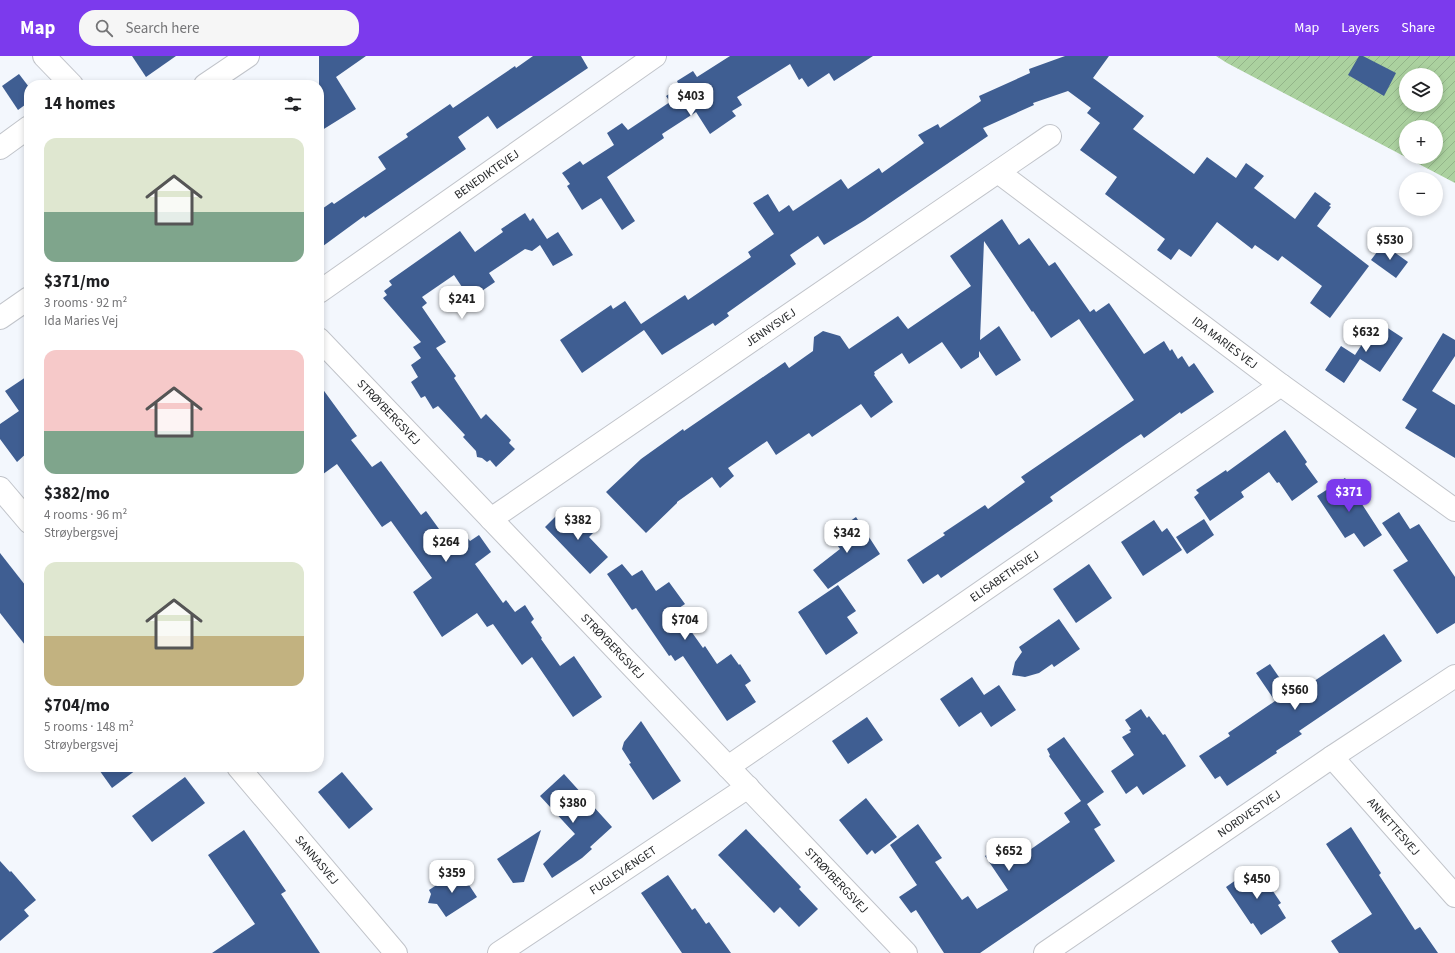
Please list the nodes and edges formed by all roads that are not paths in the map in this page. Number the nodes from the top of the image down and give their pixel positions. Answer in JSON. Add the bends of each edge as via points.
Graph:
{"nodes":[{"id":1,"x":44,"y":56,"type":"edge"},
{"id":2,"x":248,"y":56,"type":"edge"},
{"id":3,"x":655,"y":56,"type":"edge"},
{"id":4,"x":67,"y":80,"type":"edge"},
{"id":5,"x":213,"y":80,"type":"edge"},
{"id":6,"x":24,"y":131,"type":"edge"},
{"id":7,"x":1050,"y":136,"type":"dead end"},
{"id":8,"x":0,"y":148,"type":"edge"},
{"id":9,"x":998,"y":172,"type":"junction"},
{"id":10,"x":324,"y":288,"type":"edge"},
{"id":11,"x":24,"y":301,"type":"edge"},
{"id":12,"x":0,"y":318,"type":"edge"},
{"id":13,"x":324,"y":344,"type":"edge"},
{"id":14,"x":1281,"y":385,"type":"junction"},
{"id":15,"x":0,"y":488,"type":"edge"},
{"id":16,"x":1455,"y":510,"type":"edge"},
{"id":17,"x":24,"y":516,"type":"edge"},
{"id":18,"x":491,"y":519,"type":"junction"},
{"id":19,"x":1455,"y":676,"type":"edge"},
{"id":20,"x":1332,"y":757,"type":"junction"},
{"id":21,"x":728,"y":767,"type":"junction"},
{"id":22,"x":242,"y":772,"type":"edge"},
{"id":23,"x":748,"y":787,"type":"junction"},
{"id":24,"x":1455,"y":896,"type":"edge"},
{"id":25,"x":396,"y":953,"type":"edge"},
{"id":26,"x":499,"y":953,"type":"edge"},
{"id":27,"x":906,"y":953,"type":"edge"},
{"id":28,"x":1045,"y":953,"type":"edge"}],
"edges":[{"from":1,"to":4,"type":"street"},
{"from":2,"to":5,"type":"street"},
{"from":3,"to":10,"type":"street","name":"BENEDIKTEVEJ"},
{"from":6,"to":8,"type":"street"},
{"from":7,"to":9,"type":"street","name":"JENNYSVEJ"},
{"from":9,"to":14,"type":"street","name":"IDA MARIES VEJ"},
{"from":9,"to":18,"type":"street","name":"JENNYSVEJ"},
{"from":11,"to":12,"type":"street"},
{"from":13,"to":18,"type":"street","name":"STRØYBERGSVEJ"},
{"from":14,"to":16,"type":"street","name":"IDA MARIES VEJ"},
{"from":14,"to":21,"type":"street","name":"ELISABETHSVEJ"},
{"from":15,"to":17,"type":"street"},
{"from":18,"to":21,"type":"street","name":"STRØYBERGSVEJ"},
{"from":19,"to":20,"type":"street","name":"NORDVESTVEJ"},
{"from":20,"to":24,"type":"street","name":"ANNETTESVEJ"},
{"from":20,"to":28,"type":"street","name":"NORDVESTVEJ"},
{"from":21,"to":23,"type":"street","name":"STRØYBERGSVEJ"},
{"from":22,"to":25,"type":"street","name":"SANNASVEJ"},
{"from":23,"to":26,"type":"street","name":"FUGLEVÆNGET"},
{"from":23,"to":27,"type":"street","name":"STRØYBERGSVEJ"}]}
